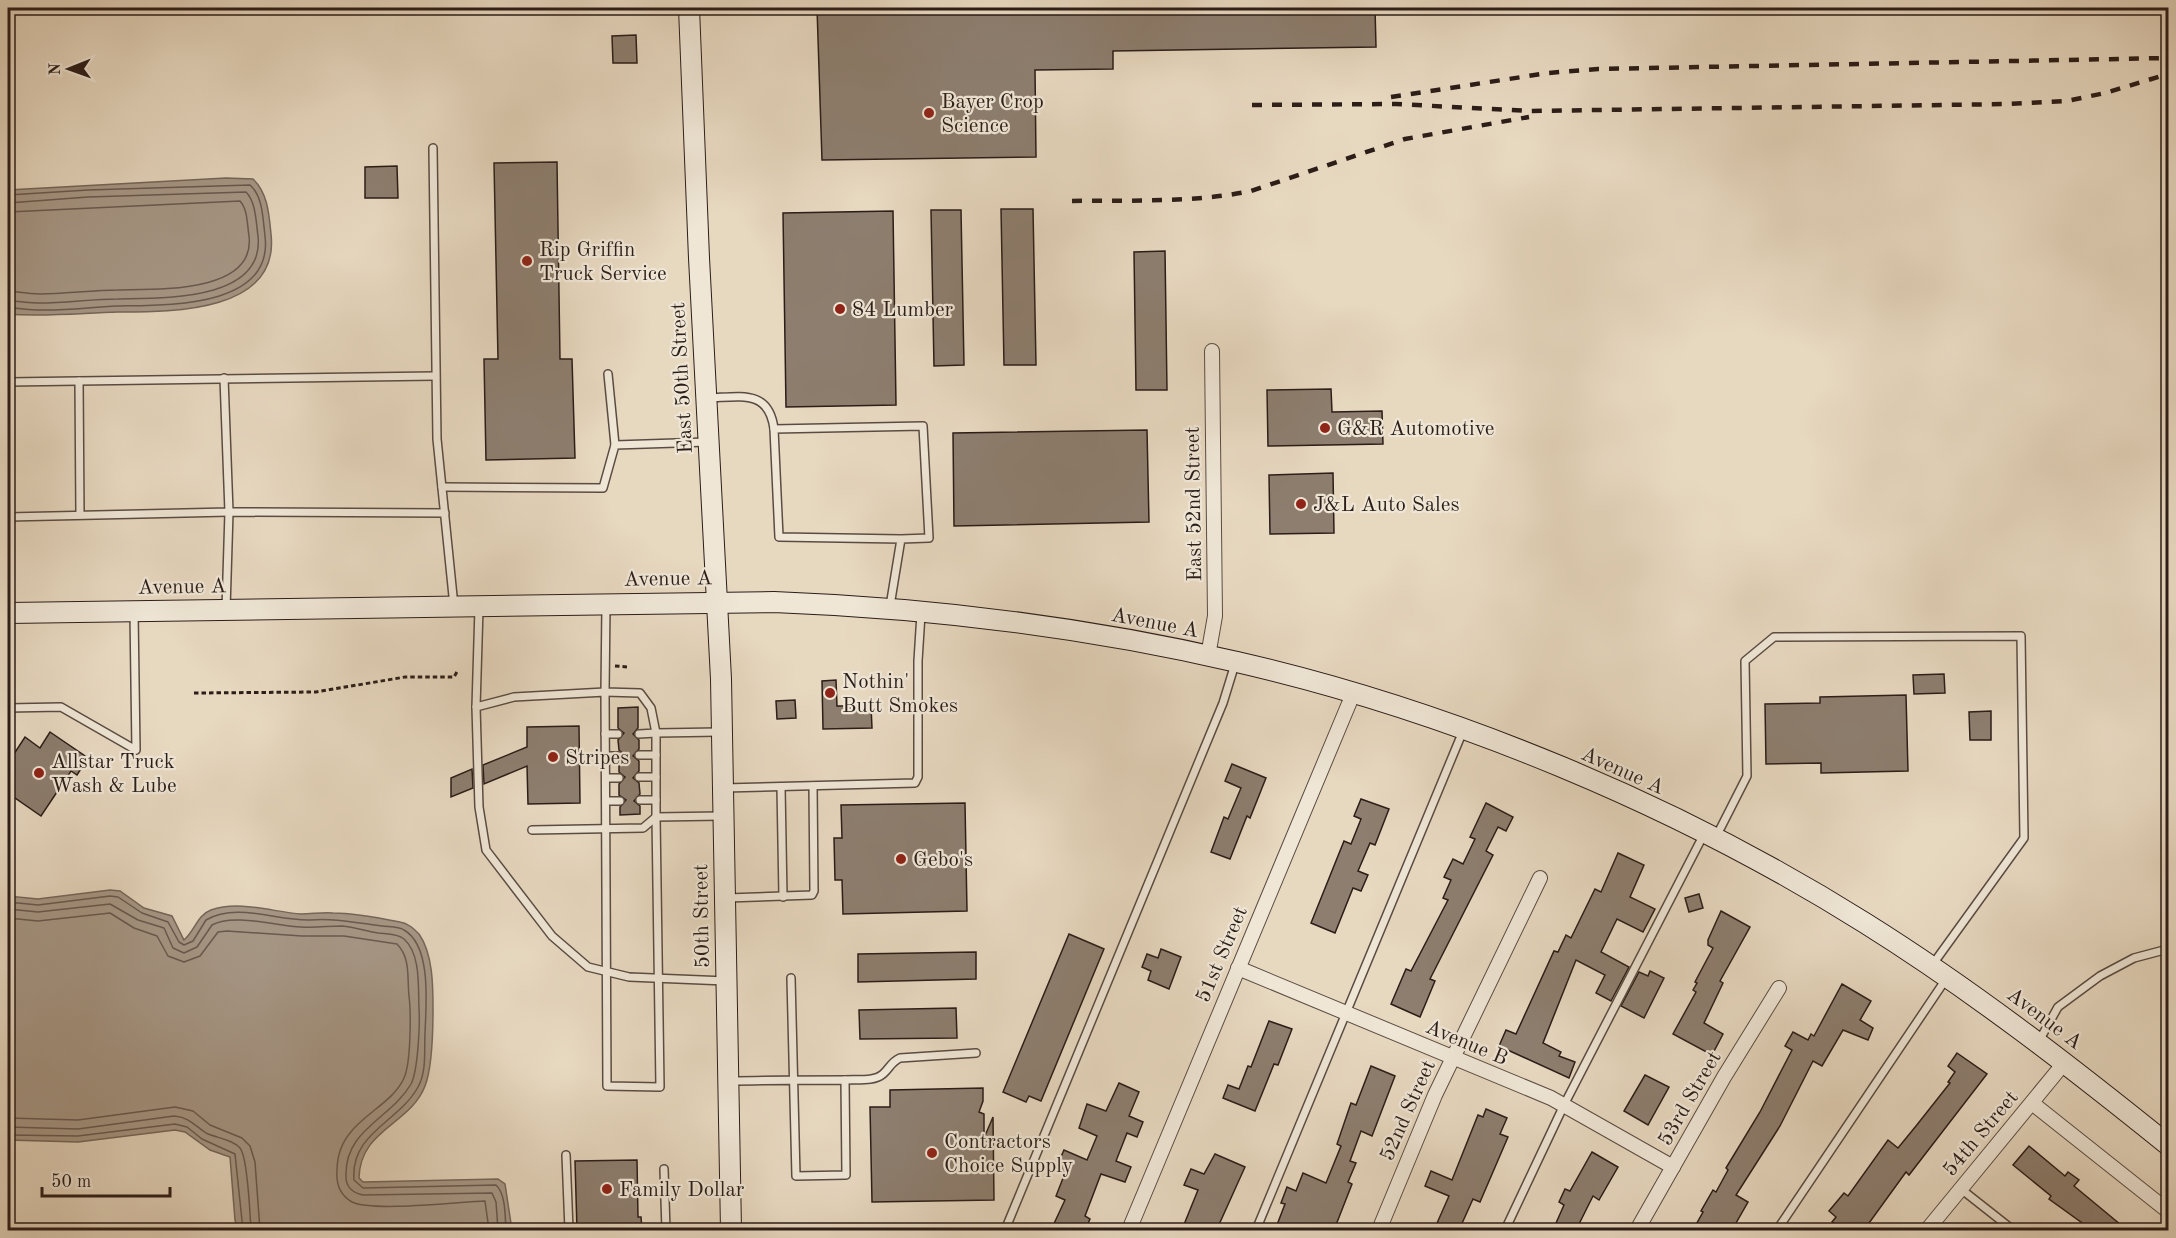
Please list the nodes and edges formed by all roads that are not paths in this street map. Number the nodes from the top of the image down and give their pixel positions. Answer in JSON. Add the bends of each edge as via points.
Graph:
{"nodes":[{"id":1,"x":689,"y":8,"type":"edge"},
{"id":2,"x":433,"y":148,"type":"dead end"},
{"id":3,"x":1212,"y":351,"type":"dead end"},
{"id":4,"x":608,"y":374,"type":"dead end"},
{"id":5,"x":435,"y":375,"type":"junction"},
{"id":6,"x":224,"y":378,"type":"junction"},
{"id":7,"x":79,"y":381,"type":"junction"},
{"id":8,"x":8,"y":382,"type":"edge"},
{"id":9,"x":706,"y":398,"type":"junction"},
{"id":10,"x":774,"y":429,"type":"junction"},
{"id":11,"x":709,"y":442,"type":"junction"},
{"id":12,"x":615,"y":446,"type":"junction"},
{"id":13,"x":442,"y":487,"type":"junction"},
{"id":14,"x":229,"y":512,"type":"junction"},
{"id":15,"x":445,"y":513,"type":"junction"},
{"id":16,"x":80,"y":515,"type":"junction"},
{"id":17,"x":8,"y":517,"type":"edge"},
{"id":18,"x":902,"y":539,"type":"junction"},
{"id":19,"x":718,"y":601,"type":"junction"},
{"id":20,"x":606,"y":603,"type":"junction"},
{"id":21,"x":479,"y":605,"type":"junction"},
{"id":22,"x":454,"y":606,"type":"junction"},
{"id":23,"x":890,"y":608,"type":"junction"},
{"id":24,"x":226,"y":609,"type":"junction"},
{"id":25,"x":134,"y":611,"type":"junction"},
{"id":26,"x":921,"y":611,"type":"junction"},
{"id":27,"x":8,"y":613,"type":"edge"},
{"id":28,"x":1208,"y":656,"type":"junction"},
{"id":29,"x":1236,"y":662,"type":"junction"},
{"id":30,"x":605,"y":692,"type":"junction"},
{"id":31,"x":1353,"y":694,"type":"junction"},
{"id":32,"x":476,"y":707,"type":"junction"},
{"id":33,"x":8,"y":708,"type":"edge"},
{"id":34,"x":1463,"y":730,"type":"junction"},
{"id":35,"x":721,"y":732,"type":"junction"},
{"id":36,"x":656,"y":733,"type":"junction"},
{"id":37,"x":605,"y":734,"type":"junction"},
{"id":38,"x":618,"y":734,"type":"dead end"},
{"id":39,"x":639,"y":734,"type":"dead end"},
{"id":40,"x":639,"y":755,"type":"dead end"},
{"id":41,"x":656,"y":755,"type":"junction"},
{"id":42,"x":605,"y":756,"type":"junction"},
{"id":43,"x":619,"y":756,"type":"dead end"},
{"id":44,"x":639,"y":777,"type":"dead end"},
{"id":45,"x":656,"y":777,"type":"junction"},
{"id":46,"x":606,"y":778,"type":"junction"},
{"id":47,"x":619,"y":778,"type":"dead end"},
{"id":48,"x":813,"y":786,"type":"junction"},
{"id":49,"x":781,"y":787,"type":"junction"},
{"id":50,"x":723,"y":788,"type":"junction"},
{"id":51,"x":640,"y":800,"type":"dead end"},
{"id":52,"x":656,"y":800,"type":"junction"},
{"id":53,"x":606,"y":801,"type":"junction"},
{"id":54,"x":620,"y":801,"type":"dead end"},
{"id":55,"x":723,"y":816,"type":"junction"},
{"id":56,"x":656,"y":817,"type":"junction"},
{"id":57,"x":606,"y":829,"type":"junction"},
{"id":58,"x":532,"y":830,"type":"dead end"},
{"id":59,"x":1709,"y":837,"type":"junction"},
{"id":60,"x":1540,"y":878,"type":"dead end"},
{"id":61,"x":783,"y":897,"type":"junction"},
{"id":62,"x":725,"y":898,"type":"junction"},
{"id":63,"x":2169,"y":949,"type":"edge"},
{"id":64,"x":1238,"y":968,"type":"junction"},
{"id":65,"x":1940,"y":972,"type":"junction"},
{"id":66,"x":606,"y":973,"type":"junction"},
{"id":67,"x":657,"y":978,"type":"junction"},
{"id":68,"x":791,"y":978,"type":"dead end"},
{"id":69,"x":726,"y":981,"type":"junction"},
{"id":70,"x":1779,"y":988,"type":"dead end"},
{"id":71,"x":1347,"y":1014,"type":"junction"},
{"id":72,"x":2038,"y":1042,"type":"junction"},
{"id":73,"x":976,"y":1053,"type":"dead end"},
{"id":74,"x":1453,"y":1059,"type":"junction"},
{"id":75,"x":2065,"y":1062,"type":"junction"},
{"id":76,"x":793,"y":1080,"type":"junction"},
{"id":77,"x":845,"y":1080,"type":"junction"},
{"id":78,"x":728,"y":1081,"type":"junction"},
{"id":79,"x":2032,"y":1103,"type":"junction"},
{"id":80,"x":1564,"y":1105,"type":"junction"},
{"id":81,"x":2169,"y":1145,"type":"edge"},
{"id":82,"x":566,"y":1155,"type":"dead end"},
{"id":83,"x":1673,"y":1167,"type":"junction"},
{"id":84,"x":664,"y":1169,"type":"dead end"},
{"id":85,"x":1961,"y":1189,"type":"junction"},
{"id":86,"x":2169,"y":1211,"type":"edge"},
{"id":87,"x":569,"y":1230,"type":"edge"},
{"id":88,"x":666,"y":1230,"type":"edge"},
{"id":89,"x":730,"y":1230,"type":"edge"},
{"id":90,"x":1005,"y":1230,"type":"edge"},
{"id":91,"x":1129,"y":1230,"type":"edge"},
{"id":92,"x":1256,"y":1230,"type":"edge"},
{"id":93,"x":1379,"y":1230,"type":"edge"},
{"id":94,"x":1505,"y":1230,"type":"edge"},
{"id":95,"x":1637,"y":1230,"type":"edge"},
{"id":96,"x":1777,"y":1230,"type":"edge"},
{"id":97,"x":1927,"y":1230,"type":"edge"},
{"id":98,"x":2013,"y":1230,"type":"edge"}],
"edges":[{"from":1,"to":9,"type":"main road","name":"East 50th Street"},
{"from":2,"to":5,"type":"lane"},
{"from":3,"to":28,"type":"street","name":"East 52nd Street","via":[[1215,616]]},
{"from":4,"to":12,"type":"lane"},
{"from":5,"to":6,"type":"lane"},
{"from":5,"to":13,"type":"lane"},
{"from":6,"to":7,"type":"lane"},
{"from":6,"to":14,"type":"lane"},
{"from":7,"to":8,"type":"lane"},
{"from":7,"to":16,"type":"lane"},
{"from":9,"to":10,"type":"lane","via":[[753,397],[772,414]]},
{"from":9,"to":11,"type":"main road","name":"East 50th Street"},
{"from":10,"to":18,"type":"lane","via":[[779,537]]},
{"from":10,"to":18,"type":"lane","via":[[923,426],[929,538]]},
{"from":11,"to":12,"type":"lane"},
{"from":11,"to":19,"type":"main road","name":"East 50th Street"},
{"from":12,"to":13,"type":"lane","via":[[603,488]]},
{"from":13,"to":15,"type":"lane"},
{"from":14,"to":15,"type":"lane"},
{"from":14,"to":16,"type":"lane"},
{"from":14,"to":24,"type":"lane"},
{"from":15,"to":22,"type":"lane"},
{"from":16,"to":17,"type":"lane"},
{"from":18,"to":23,"type":"lane"},
{"from":19,"to":20,"type":"main road","name":"Avenue A"},
{"from":19,"to":23,"type":"main road","name":"Avenue A"},
{"from":19,"to":35,"type":"main road","name":"50th Street"},
{"from":20,"to":21,"type":"main road","name":"Avenue A"},
{"from":20,"to":30,"type":"lane"},
{"from":21,"to":22,"type":"main road","name":"Avenue A"},
{"from":21,"to":32,"type":"lane"},
{"from":22,"to":24,"type":"main road","name":"Avenue A"},
{"from":23,"to":26,"type":"main road","name":"Avenue A"},
{"from":24,"to":25,"type":"main road","name":"Avenue A"},
{"from":25,"to":27,"type":"main road","name":"Avenue A"},
{"from":25,"to":33,"type":"lane","via":[[136,750],[61,707]]},
{"from":26,"to":28,"type":"main road","name":"Avenue A","via":[[1040,626]]},
{"from":26,"to":48,"type":"lane","via":[[915,783]]},
{"from":28,"to":29,"type":"main road","name":"Avenue A"},
{"from":29,"to":31,"type":"main road","name":"Avenue A"},
{"from":29,"to":90,"type":"lane","via":[[1223,703]]},
{"from":30,"to":32,"type":"lane","via":[[514,697]]},
{"from":30,"to":36,"type":"lane","via":[[640,693],[651,708]]},
{"from":30,"to":37,"type":"lane"},
{"from":31,"to":34,"type":"main road","name":"Avenue A"},
{"from":31,"to":64,"type":"street","name":"51st Street"},
{"from":32,"to":66,"type":"lane","via":[[479,807],[486,850],[552,936],[588,967]]},
{"from":34,"to":59,"type":"main road","name":"Avenue A","via":[[1564,769]]},
{"from":34,"to":71,"type":"lane"},
{"from":35,"to":36,"type":"lane"},
{"from":35,"to":50,"type":"main road","name":"50th Street"},
{"from":36,"to":39,"type":"lane"},
{"from":36,"to":41,"type":"lane"},
{"from":37,"to":38,"type":"lane"},
{"from":37,"to":42,"type":"lane"},
{"from":40,"to":41,"type":"lane"},
{"from":41,"to":45,"type":"lane"},
{"from":42,"to":43,"type":"lane"},
{"from":42,"to":46,"type":"lane"},
{"from":44,"to":45,"type":"lane"},
{"from":45,"to":52,"type":"lane"},
{"from":46,"to":47,"type":"lane"},
{"from":46,"to":53,"type":"lane"},
{"from":48,"to":49,"type":"lane"},
{"from":48,"to":61,"type":"lane","via":[[814,891],[809,896]]},
{"from":49,"to":50,"type":"lane"},
{"from":49,"to":61,"type":"lane"},
{"from":50,"to":55,"type":"main road","name":"50th Street"},
{"from":51,"to":52,"type":"lane"},
{"from":52,"to":56,"type":"lane"},
{"from":53,"to":54,"type":"lane"},
{"from":53,"to":57,"type":"lane"},
{"from":55,"to":56,"type":"lane"},
{"from":55,"to":62,"type":"main road","name":"50th Street"},
{"from":56,"to":57,"type":"lane","via":[[643,828]]},
{"from":56,"to":67,"type":"lane"},
{"from":57,"to":58,"type":"lane"},
{"from":57,"to":66,"type":"lane"},
{"from":59,"to":65,"type":"main road","name":"Avenue A","via":[[1834,904]]},
{"from":59,"to":65,"type":"lane","via":[[1747,776],[1745,661],[1774,637],[2021,636],[2024,838]]},
{"from":59,"to":80,"type":"lane"},
{"from":60,"to":74,"type":"street","name":"52nd Street"},
{"from":61,"to":62,"type":"lane"},
{"from":62,"to":69,"type":"main road","name":"50th Street"},
{"from":63,"to":72,"type":"lane","via":[[2134,958],[2100,976],[2058,1007]]},
{"from":64,"to":71,"type":"street","name":"Avenue B"},
{"from":64,"to":91,"type":"street","name":"51st Street"},
{"from":65,"to":72,"type":"main road","name":"Avenue A"},
{"from":65,"to":96,"type":"lane"},
{"from":66,"to":67,"type":"lane"},
{"from":66,"to":67,"type":"lane","via":[[607,1086],[660,1087]]},
{"from":67,"to":69,"type":"lane"},
{"from":68,"to":76,"type":"lane"},
{"from":69,"to":78,"type":"main road","name":"50th Street"},
{"from":70,"to":83,"type":"street","name":"53rd Street"},
{"from":71,"to":74,"type":"street","name":"Avenue B"},
{"from":71,"to":92,"type":"lane"},
{"from":72,"to":75,"type":"main road","name":"Avenue A"},
{"from":73,"to":77,"type":"lane","via":[[900,1058],[876,1078]]},
{"from":74,"to":80,"type":"street","name":"Avenue B"},
{"from":74,"to":93,"type":"street","name":"52nd Street"},
{"from":75,"to":79,"type":"street","name":"54th Street"},
{"from":75,"to":81,"type":"main road","name":"Avenue A"},
{"from":76,"to":77,"type":"lane"},
{"from":76,"to":77,"type":"lane","via":[[796,1176],[846,1175]]},
{"from":76,"to":78,"type":"lane"},
{"from":78,"to":89,"type":"main road","name":"50th Street"},
{"from":79,"to":85,"type":"street","name":"54th Street"},
{"from":79,"to":86,"type":"street"},
{"from":80,"to":83,"type":"street","name":"Avenue B"},
{"from":80,"to":94,"type":"lane"},
{"from":82,"to":87,"type":"lane"},
{"from":83,"to":95,"type":"street","name":"53rd Street"},
{"from":84,"to":88,"type":"lane"},
{"from":85,"to":97,"type":"street","name":"54th Street"},
{"from":85,"to":98,"type":"lane"}]}
